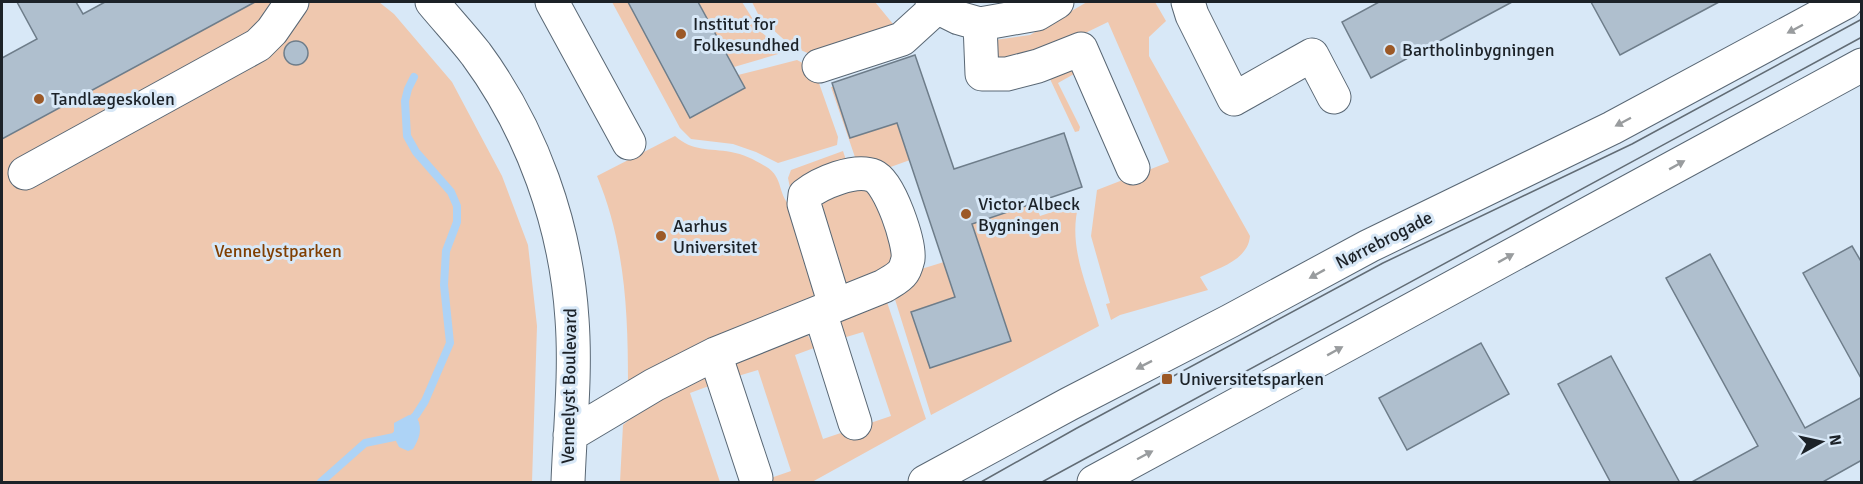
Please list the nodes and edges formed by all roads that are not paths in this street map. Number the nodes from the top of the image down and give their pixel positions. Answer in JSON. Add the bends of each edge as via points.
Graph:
{"nodes":[{"id":1,"x":292,"y":2,"type":"edge"},
{"id":2,"x":432,"y":2,"type":"edge"},
{"id":3,"x":552,"y":2,"type":"edge"},
{"id":4,"x":1057,"y":2,"type":"edge"},
{"id":5,"x":1188,"y":2,"type":"edge"},
{"id":6,"x":1846,"y":2,"type":"edge"},
{"id":7,"x":934,"y":4,"type":"edge"},
{"id":8,"x":980,"y":24,"type":"junction"},
{"id":9,"x":1862,"y":65,"type":"edge"},
{"id":10,"x":819,"y":66,"type":"dead end"},
{"id":11,"x":1334,"y":97,"type":"dead end"},
{"id":12,"x":629,"y":143,"type":"dead end"},
{"id":13,"x":1132,"y":168,"type":"dead end"},
{"id":14,"x":25,"y":173,"type":"dead end"},
{"id":15,"x":715,"y":354,"type":"junction"},
{"id":16,"x":855,"y":423,"type":"dead end"},
{"id":17,"x":570,"y":435,"type":"junction"},
{"id":18,"x":756,"y":478,"type":"dead end"},
{"id":19,"x":568,"y":483,"type":"edge"},
{"id":20,"x":925,"y":483,"type":"edge"},
{"id":21,"x":1094,"y":483,"type":"edge"}],
"edges":[{"from":1,"to":14,"type":"main road","via":[[258,45]]},
{"from":2,"to":17,"type":"main road","name":"Vennelyst Boulevard","via":[[476,54],[512,112],[550,202],[564,260],[572,321]]},
{"from":3,"to":12,"type":"main road"},
{"from":4,"to":8,"type":"main road","via":[[1037,14]]},
{"from":5,"to":11,"type":"main road","via":[[1234,99],[1312,55]]},
{"from":6,"to":20,"type":"main road","name":"Nørrebrogade","one_way":true,"via":[[1612,128],[1369,246]]},
{"from":7,"to":8,"type":"main road"},
{"from":7,"to":10,"type":"main road","via":[[902,39]]},
{"from":8,"to":13,"type":"main road","via":[[982,74],[1007,74],[1081,49]]},
{"from":21,"to":9,"type":"main road","one_way":true},
{"from":15,"to":16,"type":"main road","via":[[827,308]]},
{"from":15,"to":17,"type":"main road"},
{"from":15,"to":18,"type":"main road"},
{"from":17,"to":19,"type":"main road","name":"Vennelyst Boulevard"}]}
